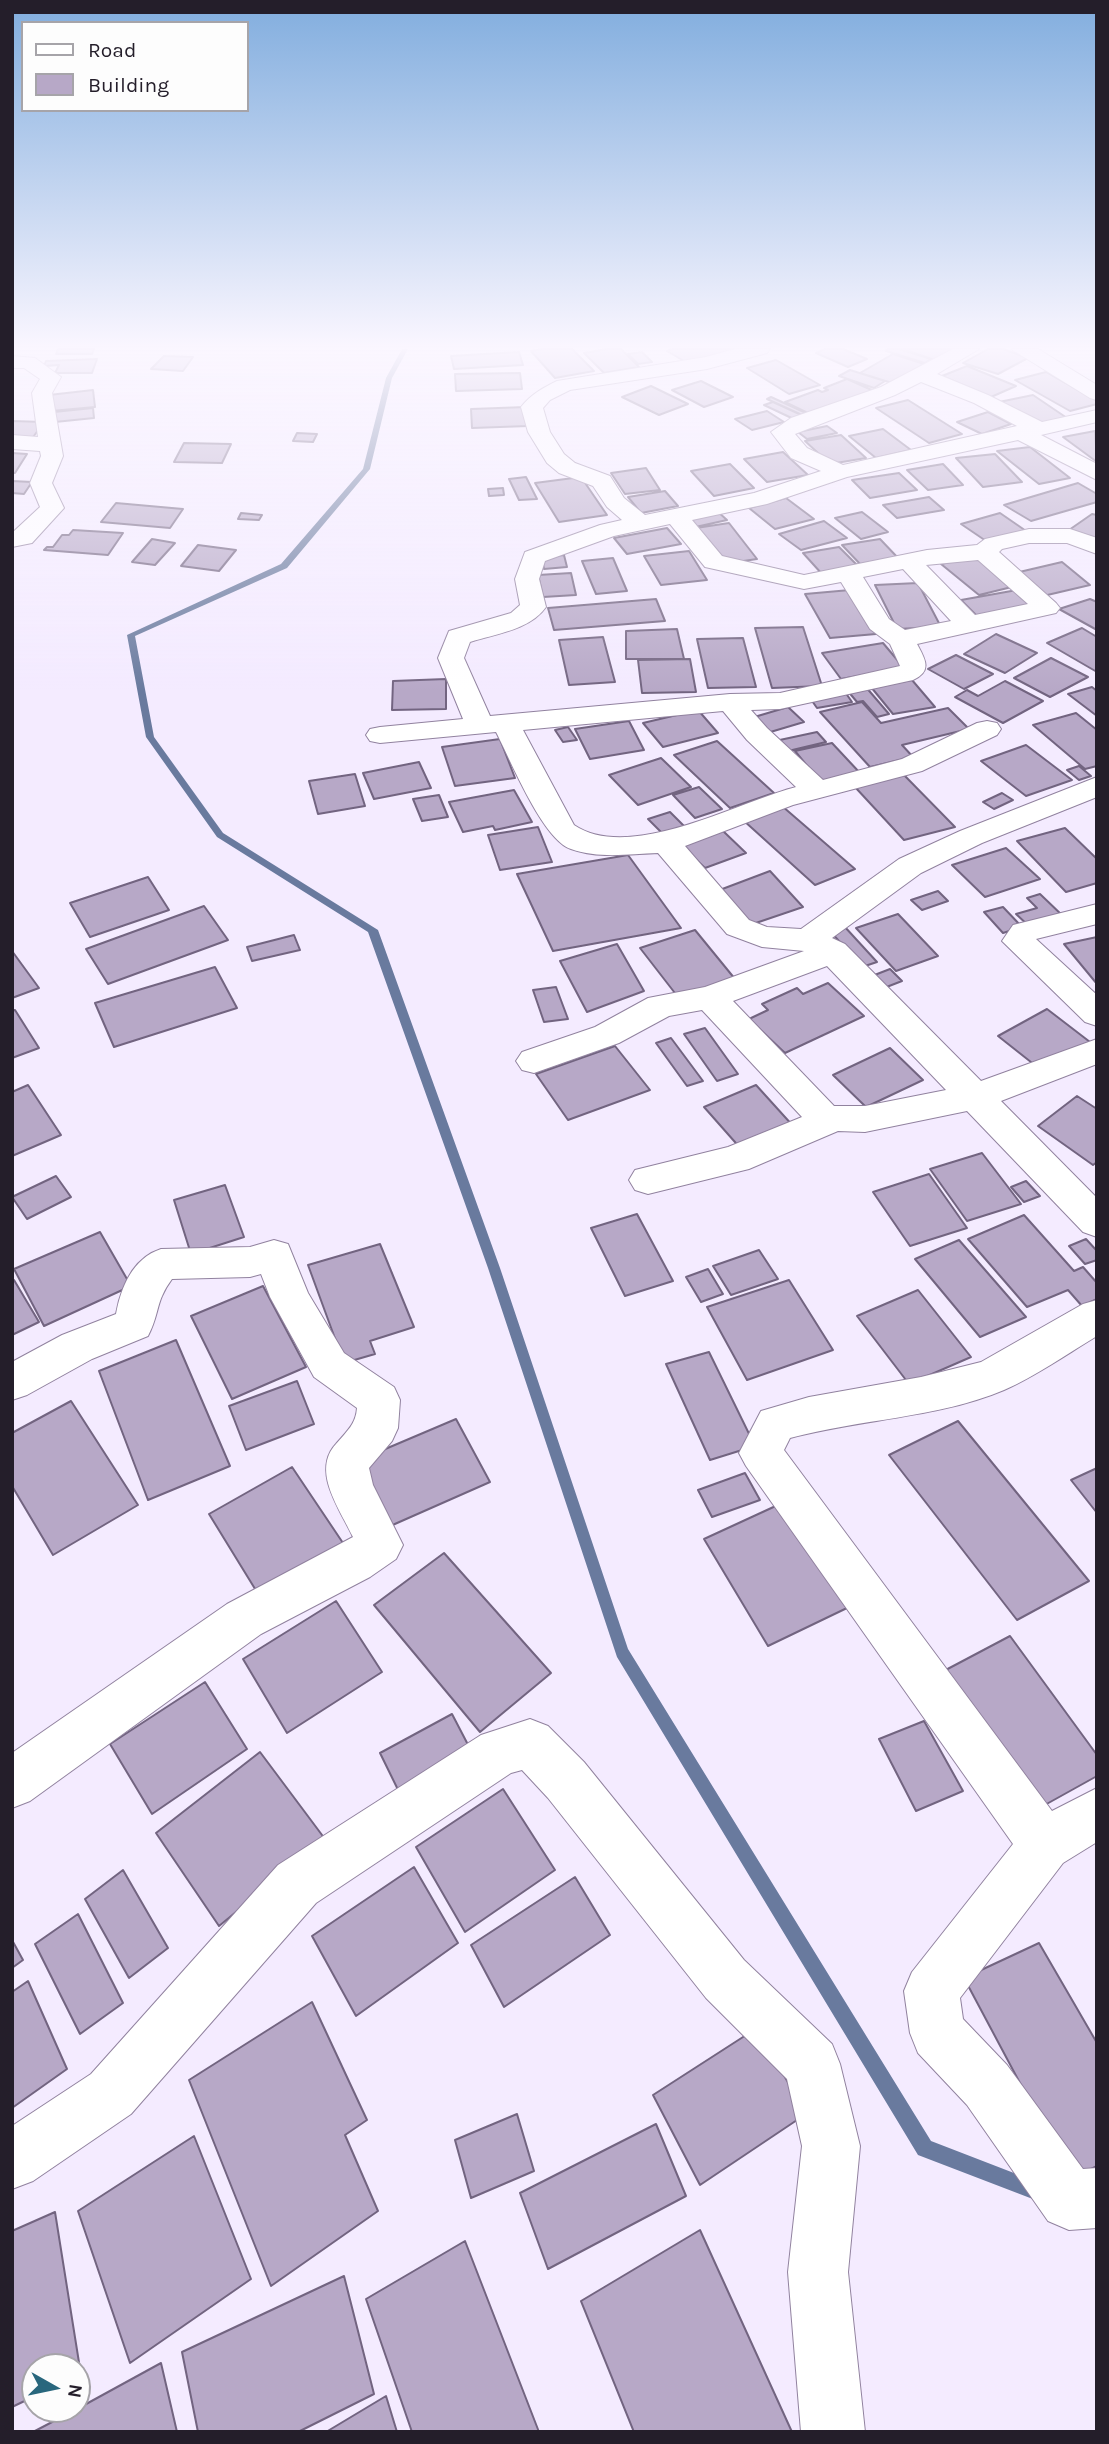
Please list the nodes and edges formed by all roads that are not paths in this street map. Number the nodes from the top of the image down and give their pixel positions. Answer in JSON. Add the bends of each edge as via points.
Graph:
{"nodes":[{"id":1,"x":46,"y":463,"type":"edge"},
{"id":2,"x":561,"y":463,"type":"edge"},
{"id":3,"x":821,"y":463,"type":"edge"},
{"id":4,"x":881,"y":463,"type":"edge"},
{"id":5,"x":1081,"y":463,"type":"edge"},
{"id":6,"x":841,"y":472,"type":"junction"},
{"id":7,"x":1097,"y":473,"type":"edge"},
{"id":8,"x":675,"y":515,"type":"junction"},
{"id":9,"x":642,"y":525,"type":"junction"},
{"id":10,"x":12,"y":540,"type":"edge"},
{"id":11,"x":1097,"y":547,"type":"edge"},
{"id":12,"x":984,"y":552,"type":"junction"},
{"id":13,"x":909,"y":561,"type":"junction"},
{"id":14,"x":847,"y":572,"type":"junction"},
{"id":15,"x":970,"y":625,"type":"junction"},
{"id":16,"x":901,"y":639,"type":"junction"},
{"id":17,"x":730,"y":702,"type":"junction"},
{"id":18,"x":493,"y":725,"type":"junction"},
{"id":19,"x":987,"y":729,"type":"dead end"},
{"id":20,"x":380,"y":735,"type":"dead end"},
{"id":21,"x":1097,"y":786,"type":"edge"},
{"id":22,"x":817,"y":790,"type":"junction"},
{"id":23,"x":666,"y":843,"type":"junction"},
{"id":24,"x":1097,"y":914,"type":"edge"},
{"id":25,"x":820,"y":946,"type":"junction"},
{"id":26,"x":710,"y":997,"type":"junction"},
{"id":27,"x":1097,"y":1014,"type":"edge"},
{"id":28,"x":1097,"y":1051,"type":"edge"},
{"id":29,"x":534,"y":1061,"type":"dead end"},
{"id":30,"x":975,"y":1097,"type":"junction"},
{"id":31,"x":827,"y":1121,"type":"junction"},
{"id":32,"x":648,"y":1180,"type":"dead end"},
{"id":33,"x":1097,"y":1222,"type":"edge"},
{"id":34,"x":1097,"y":1317,"type":"edge"},
{"id":35,"x":12,"y":1383,"type":"edge"},
{"id":36,"x":12,"y":1783,"type":"edge"},
{"id":37,"x":1097,"y":1813,"type":"edge"},
{"id":38,"x":1045,"y":1845,"type":"junction"},
{"id":39,"x":12,"y":2160,"type":"edge"},
{"id":40,"x":1097,"y":2199,"type":"edge"},
{"id":41,"x":833,"y":2432,"type":"edge"}],
"edges":[{"from":1,"to":10,"type":"street","via":[[31,481],[52,508],[23,538]]},
{"from":2,"to":9,"type":"street","via":[[602,481],[615,502]]},
{"from":3,"to":6,"type":"street"},
{"from":4,"to":6,"type":"street"},
{"from":5,"to":7,"type":"street"},
{"from":6,"to":8,"type":"street","via":[[759,499]]},
{"from":8,"to":9,"type":"street"},
{"from":8,"to":14,"type":"street","via":[[714,562],[804,582]]},
{"from":9,"to":18,"type":"street","via":[[608,530],[534,557],[527,579],[533,607],[520,618],[458,637],[451,658]]},
{"from":11,"to":12,"type":"street","via":[[1070,536],[1029,536],[994,544]]},
{"from":12,"to":13,"type":"street"},
{"from":12,"to":15,"type":"street","via":[[1047,608]]},
{"from":13,"to":14,"type":"street"},
{"from":13,"to":15,"type":"street"},
{"from":14,"to":16,"type":"street","via":[[879,624]]},
{"from":15,"to":16,"type":"street"},
{"from":16,"to":17,"type":"street","via":[[913,661],[913,670],[903,674],[779,701]]},
{"from":17,"to":18,"type":"street"},
{"from":17,"to":22,"type":"street"},
{"from":18,"to":20,"type":"street"},
{"from":18,"to":23,"type":"street","via":[[562,831],[579,842],[599,846]]},
{"from":19,"to":22,"type":"street","via":[[912,765]]},
{"from":21,"to":25,"type":"street","via":[[909,866]]},
{"from":22,"to":23,"type":"street"},
{"from":23,"to":25,"type":"street","via":[[738,927],[762,937]]},
{"from":24,"to":27,"type":"street","via":[[1024,932],[1018,941]]},
{"from":25,"to":26,"type":"street"},
{"from":25,"to":30,"type":"street"},
{"from":26,"to":29,"type":"street","via":[[660,1006],[607,1035]]},
{"from":26,"to":31,"type":"street"},
{"from":28,"to":30,"type":"street"},
{"from":30,"to":31,"type":"street","via":[[865,1119]]},
{"from":30,"to":33,"type":"street"},
{"from":31,"to":32,"type":"street","via":[[736,1159]]},
{"from":34,"to":38,"type":"street","via":[[991,1377],[776,1424],[761,1453]]},
{"from":35,"to":36,"type":"street","via":[[77,1347],[134,1324],[140,1292],[161,1265],[250,1262],[274,1255],[290,1297],[329,1365],[379,1400],[377,1428],[346,1463],[351,1487],[380,1545],[244,1619]]},
{"from":37,"to":38,"type":"street"},
{"from":38,"to":40,"type":"street","via":[[931,1991],[938,2033],[987,2085],[1069,2200]]},
{"from":39,"to":41,"type":"street","via":[[111,2094],[297,1884],[499,1752],[530,1743],[566,1780],[725,1979],[813,2064],[831,2146],[818,2272]]}]}
